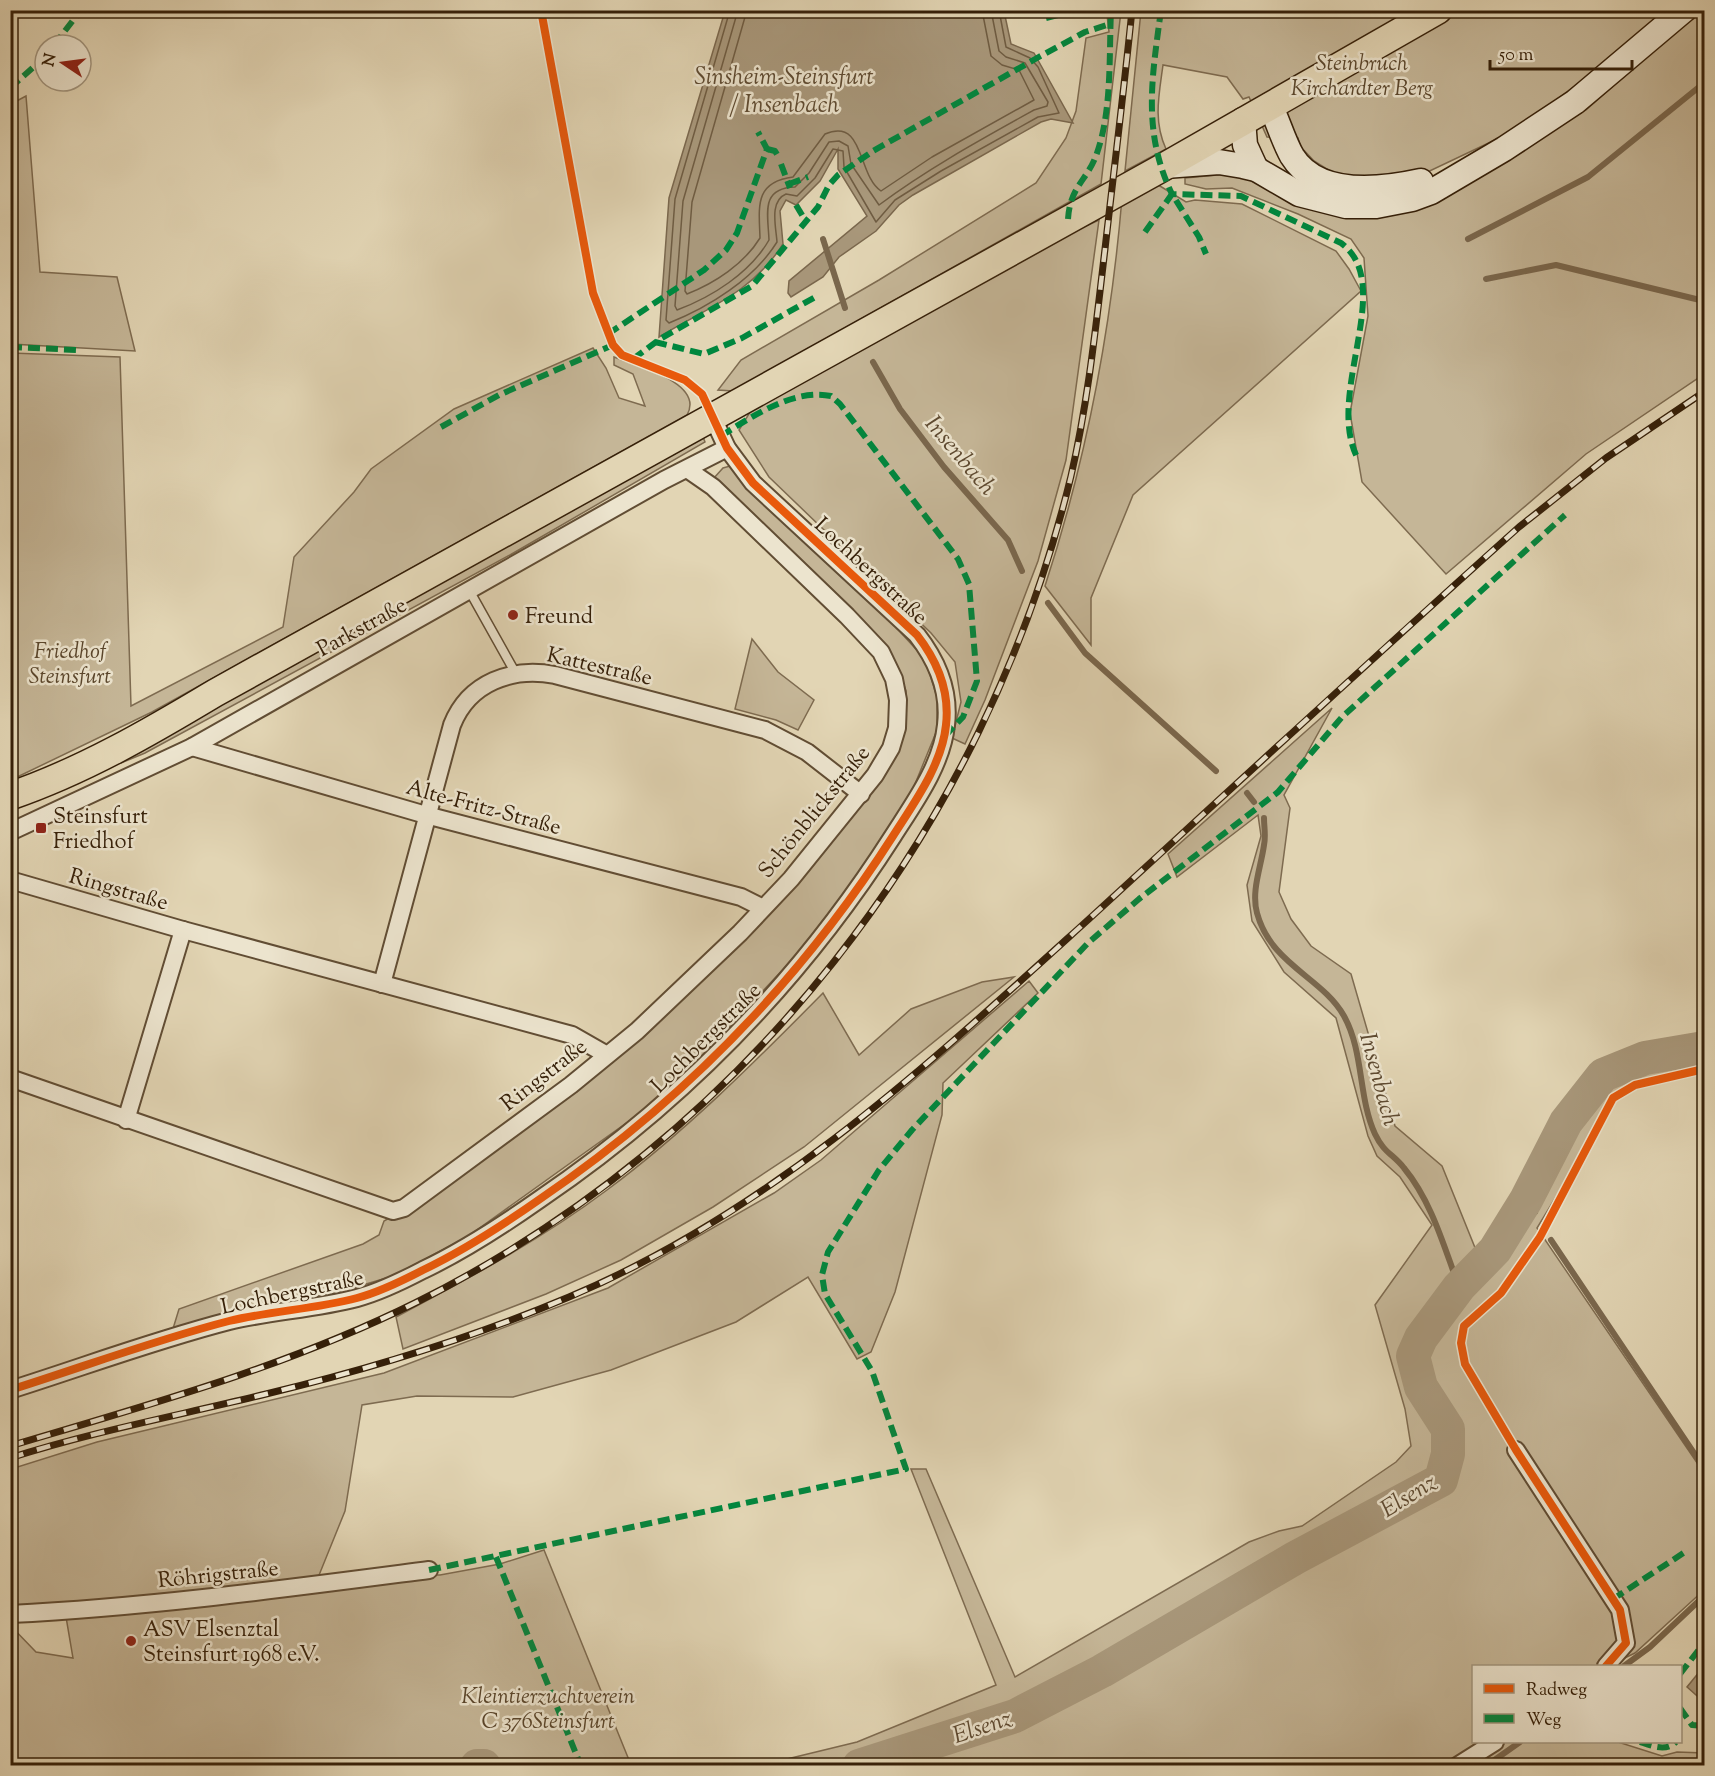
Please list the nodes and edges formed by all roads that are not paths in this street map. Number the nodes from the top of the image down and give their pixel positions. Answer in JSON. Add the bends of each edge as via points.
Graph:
{"nodes":[{"id":1,"x":1438,"y":10,"type":"edge"},
{"id":2,"x":1684,"y":10,"type":"edge"},
{"id":3,"x":1270,"y":105,"type":"junction"},
{"id":4,"x":1244,"y":120,"type":"junction"},
{"id":5,"x":1488,"y":158,"type":"junction"},
{"id":6,"x":1165,"y":166,"type":"junction"},
{"id":7,"x":1256,"y":169,"type":"junction"},
{"id":8,"x":712,"y":416,"type":"junction"},
{"id":9,"x":727,"y":448,"type":"junction"},
{"id":10,"x":687,"y":469,"type":"junction"},
{"id":11,"x":469,"y":590,"type":"junction"},
{"id":12,"x":516,"y":674,"type":"junction"},
{"id":13,"x":192,"y":747,"type":"junction"},
{"id":14,"x":861,"y":794,"type":"junction"},
{"id":15,"x":10,"y":796,"type":"edge"},
{"id":16,"x":426,"y":815,"type":"junction"},
{"id":17,"x":10,"y":832,"type":"edge"},
{"id":18,"x":10,"y":880,"type":"edge"},
{"id":19,"x":764,"y":908,"type":"junction"},
{"id":20,"x":183,"y":930,"type":"junction"},
{"id":21,"x":382,"y":984,"type":"junction"},
{"id":22,"x":607,"y":1055,"type":"junction"},
{"id":23,"x":10,"y":1078,"type":"edge"},
{"id":24,"x":126,"y":1120,"type":"junction"},
{"id":25,"x":10,"y":1390,"type":"edge"},
{"id":26,"x":1516,"y":1450,"type":"dead end"},
{"id":27,"x":429,"y":1570,"type":"dead end"},
{"id":28,"x":10,"y":1614,"type":"edge"},
{"id":29,"x":1607,"y":1665,"type":"edge"},
{"id":30,"x":1493,"y":1743,"type":"edge"},
{"id":31,"x":1457,"y":1766,"type":"edge"}],
"edges":[{"from":1,"to":3,"type":"main road"},
{"from":2,"to":5,"type":"main road","via":[[1575,102]]},
{"from":3,"to":4,"type":"main road"},
{"from":3,"to":5,"type":"main road","via":[[1299,165],[1340,186],[1367,189],[1424,181]]},
{"from":4,"to":6,"type":"main road"},
{"from":4,"to":7,"type":"main road","via":[[1245,145]]},
{"from":5,"to":7,"type":"main road","via":[[1431,192],[1395,203],[1360,207],[1299,194]]},
{"from":6,"to":7,"type":"main road","via":[[1219,162]]},
{"from":6,"to":8,"type":"main road"},
{"from":8,"to":9,"type":"street","name":"Lochbergstraße"},
{"from":8,"to":15,"type":"main road","via":[[93,761]]},
{"from":9,"to":10,"type":"street","name":"Parkstraße"},
{"from":9,"to":25,"type":"street","name":"Lochbergstraße","via":[[753,483],[917,635],[934,661],[946,693],[945,736],[932,770],[841,912],[757,1014],[651,1116],[585,1168],[458,1253],[358,1298],[225,1322]]},
{"from":10,"to":11,"type":"street","name":"Parkstraße"},
{"from":10,"to":14,"type":"street","name":"Schönblickstraße","via":[[712,487],[847,616],[890,666],[898,700],[895,738],[887,757]]},
{"from":11,"to":12,"type":"lane"},
{"from":11,"to":13,"type":"street","name":"Parkstraße"},
{"from":12,"to":14,"type":"street","name":"Kattestraße","via":[[555,675],[765,730],[807,752]]},
{"from":12,"to":16,"type":"street","name":"Kattestraße","via":[[499,678],[477,691],[456,715]]},
{"from":13,"to":16,"type":"street","name":"Alte-Fritz-Straße"},
{"from":13,"to":17,"type":"street","name":"Parkstraße"},
{"from":14,"to":19,"type":"street","name":"Schönblickstraße"},
{"from":16,"to":19,"type":"street","name":"Alte-Fritz-Straße","via":[[741,897]]},
{"from":16,"to":21,"type":"street","name":"Kattestraße"},
{"from":18,"to":20,"type":"street","name":"Ringstraße"},
{"from":19,"to":22,"type":"street","name":"Schönblickstraße","via":[[637,1032]]},
{"from":20,"to":21,"type":"street","name":"Ringstraße"},
{"from":20,"to":24,"type":"street"},
{"from":21,"to":22,"type":"street","name":"Ringstraße","via":[[572,1035]]},
{"from":22,"to":24,"type":"street","name":"Ringstraße","via":[[404,1208],[393,1211]]},
{"from":23,"to":24,"type":"street","name":"Ringstraße"},
{"from":26,"to":29,"type":"street","via":[[1620,1610],[1626,1643]]},
{"from":27,"to":28,"type":"street","name":"Röhrigstraße","via":[[89,1609]]},
{"from":30,"to":31,"type":"street"}]}
